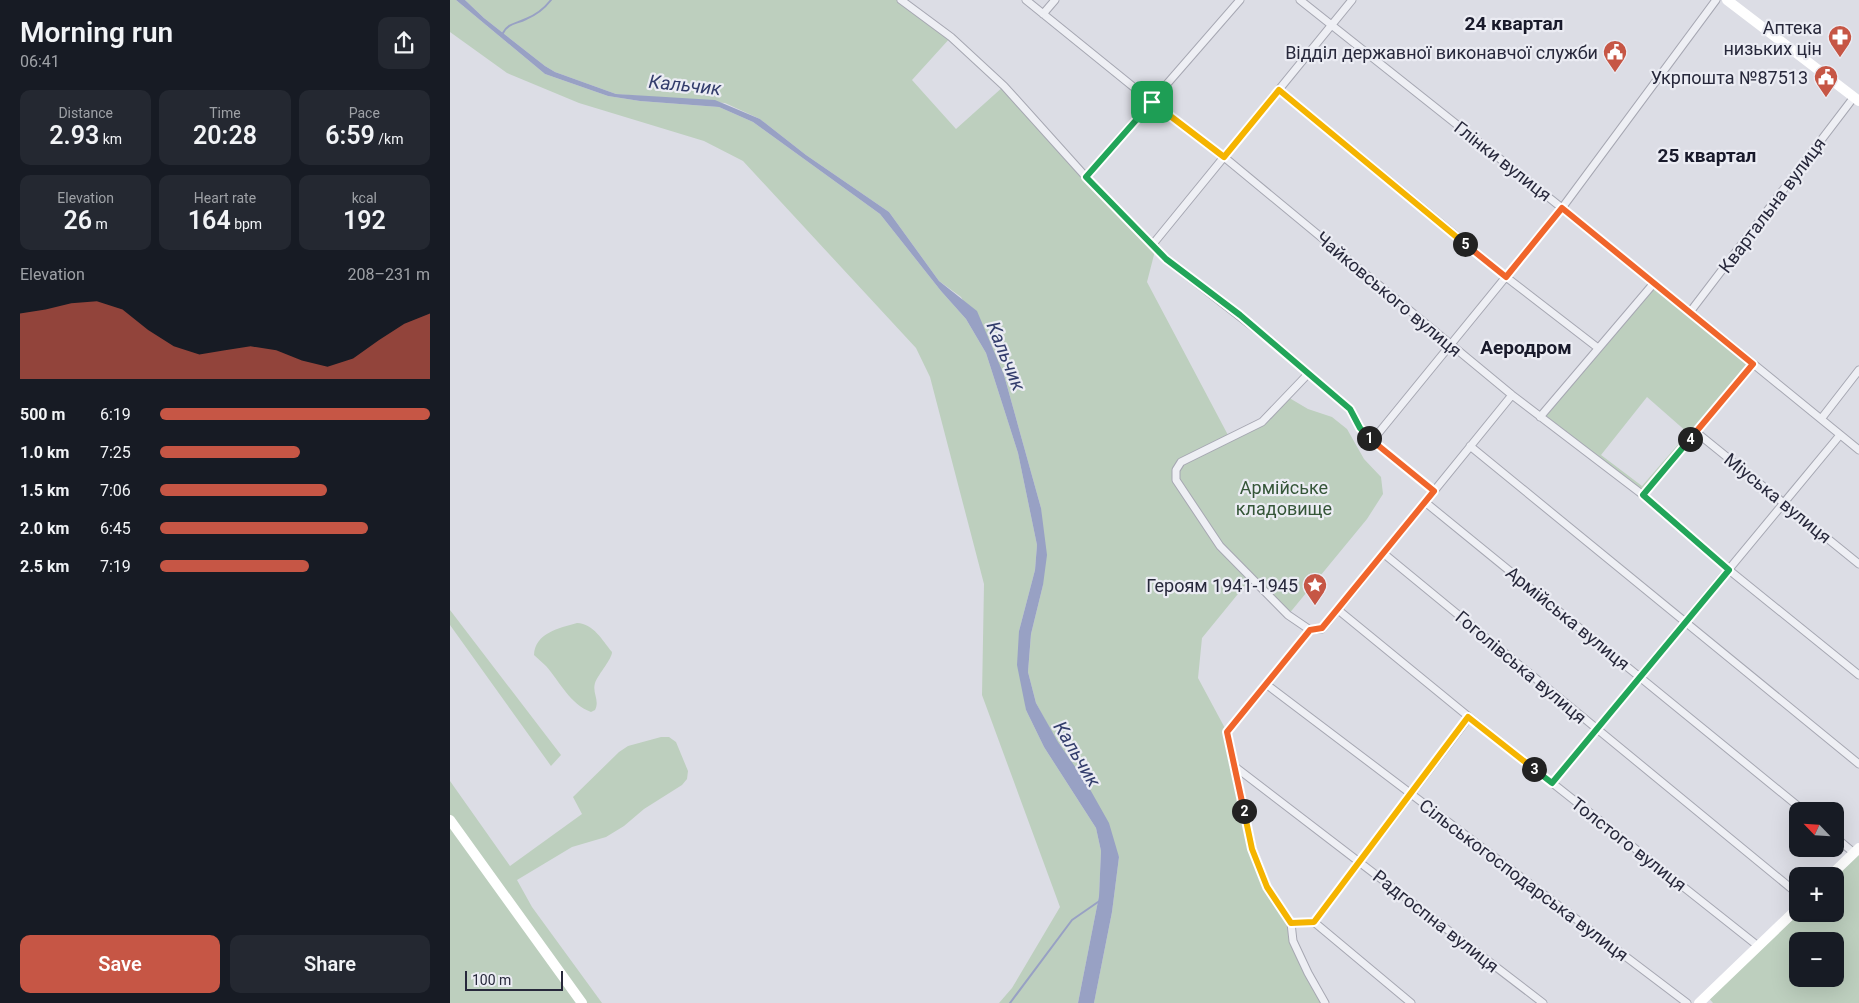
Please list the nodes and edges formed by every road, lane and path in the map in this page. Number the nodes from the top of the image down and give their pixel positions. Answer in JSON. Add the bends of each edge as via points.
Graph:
{"nodes":[{"id":1,"x":901,"y":0,"type":"edge"},
{"id":2,"x":1026,"y":0,"type":"edge"},
{"id":3,"x":1055,"y":0,"type":"edge"},
{"id":4,"x":1240,"y":0,"type":"edge"},
{"id":5,"x":1300,"y":0,"type":"edge"},
{"id":6,"x":1352,"y":0,"type":"edge"},
{"id":7,"x":1716,"y":0,"type":"edge"},
{"id":8,"x":1727,"y":0,"type":"edge"},
{"id":9,"x":1043,"y":14,"type":"junction"},
{"id":10,"x":1332,"y":25,"type":"junction"},
{"id":11,"x":1279,"y":90,"type":"junction"},
{"id":12,"x":1856,"y":99,"type":"edge"},
{"id":13,"x":1152,"y":102,"type":"junction"},
{"id":14,"x":1224,"y":157,"type":"junction"},
{"id":15,"x":1086,"y":177,"type":"junction"},
{"id":16,"x":1562,"y":208,"type":"junction"},
{"id":17,"x":1153,"y":244,"type":"junction"},
{"id":18,"x":1506,"y":277,"type":"junction"},
{"id":19,"x":1654,"y":283,"type":"junction"},
{"id":20,"x":1690,"y":312,"type":"junction"},
{"id":21,"x":1451,"y":344,"type":"junction"},
{"id":22,"x":1598,"y":348,"type":"junction"},
{"id":23,"x":1753,"y":364,"type":"junction"},
{"id":24,"x":1859,"y":370,"type":"edge"},
{"id":25,"x":1308,"y":374,"type":"junction"},
{"id":26,"x":1512,"y":395,"type":"junction"},
{"id":27,"x":1540,"y":416,"type":"junction"},
{"id":28,"x":1821,"y":419,"type":"junction"},
{"id":29,"x":1696,"y":432,"type":"junction"},
{"id":30,"x":1840,"y":435,"type":"junction"},
{"id":31,"x":1372,"y":441,"type":"junction"},
{"id":32,"x":1470,"y":446,"type":"junction"},
{"id":33,"x":1859,"y":450,"type":"edge"},
{"id":34,"x":1434,"y":491,"type":"junction"},
{"id":35,"x":1643,"y":495,"type":"junction"},
{"id":36,"x":1425,"y":502,"type":"junction"},
{"id":37,"x":1784,"y":503,"type":"junction"},
{"id":38,"x":1383,"y":553,"type":"junction"},
{"id":39,"x":1859,"y":564,"type":"edge"},
{"id":40,"x":1729,"y":570,"type":"junction"},
{"id":41,"x":1337,"y":610,"type":"junction"},
{"id":42,"x":1685,"y":622,"type":"junction"},
{"id":43,"x":1310,"y":630,"type":"junction"},
{"id":44,"x":1859,"y":675,"type":"edge"},
{"id":45,"x":1640,"y":677,"type":"junction"},
{"id":46,"x":1266,"y":684,"type":"junction"},
{"id":47,"x":1468,"y":717,"type":"junction"},
{"id":48,"x":1597,"y":730,"type":"junction"},
{"id":49,"x":1859,"y":764,"type":"edge"},
{"id":50,"x":1234,"y":766,"type":"junction"},
{"id":51,"x":1552,"y":783,"type":"junction"},
{"id":52,"x":1411,"y":794,"type":"junction"},
{"id":53,"x":1793,"y":802,"type":"edge"},
{"id":54,"x":450,"y":820,"type":"edge"},
{"id":55,"x":1844,"y":843,"type":"edge"},
{"id":56,"x":1857,"y":851,"type":"edge"},
{"id":57,"x":1360,"y":862,"type":"junction"},
{"id":58,"x":1840,"y":867,"type":"edge"},
{"id":59,"x":1789,"y":887,"type":"edge"},
{"id":60,"x":1789,"y":917,"type":"edge"},
{"id":61,"x":1314,"y":922,"type":"junction"},
{"id":62,"x":1291,"y":923,"type":"junction"},
{"id":63,"x":1758,"y":946,"type":"junction"},
{"id":64,"x":582,"y":1003,"type":"edge"},
{"id":65,"x":1325,"y":1003,"type":"edge"},
{"id":66,"x":1411,"y":1003,"type":"edge"},
{"id":67,"x":1543,"y":1003,"type":"edge"},
{"id":68,"x":1687,"y":1003,"type":"edge"},
{"id":69,"x":1699,"y":1003,"type":"edge"}],
"edges":[{"from":1,"to":15,"type":"street","via":[[951,37],[1004,86]]},
{"from":2,"to":9,"type":"street","name":"Чайковського вулиця"},
{"from":3,"to":9,"type":"street"},
{"from":4,"to":13,"type":"street"},
{"from":5,"to":10,"type":"street","name":"Глінки вулиця"},
{"from":6,"to":10,"type":"street"},
{"from":7,"to":16,"type":"street"},
{"from":8,"to":12,"type":"street"},
{"from":9,"to":13,"type":"street","name":"Чайковського вулиця"},
{"from":10,"to":11,"type":"street"},
{"from":10,"to":16,"type":"street","name":"Глінки вулиця"},
{"from":11,"to":14,"type":"street"},
{"from":11,"to":18,"type":"street"},
{"from":12,"to":20,"type":"street","name":"Квартальна вулиця"},
{"from":13,"to":14,"type":"street","name":"Чайковського вулиця"},
{"from":13,"to":15,"type":"street"},
{"from":14,"to":17,"type":"street"},
{"from":14,"to":21,"type":"street","name":"Чайковського вулиця"},
{"from":15,"to":17,"type":"street"},
{"from":16,"to":18,"type":"street"},
{"from":16,"to":19,"type":"street","name":"Глінки вулиця"},
{"from":17,"to":25,"type":"street","via":[[1166,259],[1240,315]]},
{"from":18,"to":21,"type":"street"},
{"from":18,"to":22,"type":"street"},
{"from":19,"to":20,"type":"street","name":"Глінки вулиця"},
{"from":19,"to":22,"type":"street"},
{"from":20,"to":23,"type":"street","name":"Глінки вулиця"},
{"from":21,"to":26,"type":"street","name":"Чайковського вулиця"},
{"from":21,"to":31,"type":"street"},
{"from":22,"to":27,"type":"street"},
{"from":23,"to":28,"type":"street","name":"Глінки вулиця"},
{"from":23,"to":29,"type":"street"},
{"from":24,"to":28,"type":"street"},
{"from":25,"to":31,"type":"street","via":[[1350,409],[1360,428]]},
{"from":25,"to":43,"type":"street","via":[[1262,422],[1181,462],[1176,470],[1176,480],[1220,546],[1288,615]]},
{"from":26,"to":27,"type":"street","name":"Чайковського вулиця"},
{"from":26,"to":32,"type":"street"},
{"from":27,"to":35,"type":"street","name":"Чайковського вулиця"},
{"from":28,"to":30,"type":"street","name":"Глінки вулиця"},
{"from":29,"to":35,"type":"street"},
{"from":29,"to":37,"type":"street","name":"Міуська вулиця"},
{"from":30,"to":33,"type":"street","name":"Глінки вулиця"},
{"from":30,"to":37,"type":"street"},
{"from":31,"to":34,"type":"street"},
{"from":32,"to":34,"type":"street"},
{"from":32,"to":42,"type":"street"},
{"from":34,"to":36,"type":"street"},
{"from":35,"to":40,"type":"street","name":"Чайковського вулиця"},
{"from":36,"to":38,"type":"street"},
{"from":36,"to":45,"type":"street","name":"Армійська вулиця"},
{"from":37,"to":39,"type":"street","name":"Міуська вулиця"},
{"from":37,"to":40,"type":"street"},
{"from":38,"to":41,"type":"street"},
{"from":38,"to":48,"type":"street","name":"Гоголівська вулиця"},
{"from":40,"to":42,"type":"street"},
{"from":40,"to":44,"type":"street","name":"Чайковського вулиця"},
{"from":41,"to":43,"type":"street","via":[[1322,628]]},
{"from":41,"to":47,"type":"street","name":"Толстого вулиця"},
{"from":42,"to":45,"type":"street"},
{"from":42,"to":49,"type":"street"},
{"from":43,"to":46,"type":"street"},
{"from":45,"to":48,"type":"street"},
{"from":45,"to":53,"type":"street","name":"Армійська вулиця"},
{"from":46,"to":50,"type":"street","via":[[1227,732]]},
{"from":46,"to":52,"type":"street","name":"Сільськогосподарська вулиця"},
{"from":47,"to":51,"type":"street","name":"Толстого вулиця"},
{"from":47,"to":52,"type":"street"},
{"from":48,"to":51,"type":"street"},
{"from":48,"to":59,"type":"street","name":"Гоголівська вулиця"},
{"from":50,"to":57,"type":"street","name":"Радгоспна вулиця"},
{"from":50,"to":62,"type":"street","via":[[1252,849],[1267,887]]},
{"from":51,"to":63,"type":"street","name":"Толстого вулиця"},
{"from":52,"to":57,"type":"street"},
{"from":52,"to":68,"type":"street","name":"Сільськогосподарська вулиця"},
{"from":54,"to":64,"type":"street"},
{"from":55,"to":56,"type":"street"},
{"from":56,"to":58,"type":"street"},
{"from":57,"to":61,"type":"street"},
{"from":57,"to":67,"type":"street","name":"Радгоспна вулиця"},
{"from":60,"to":63,"type":"street"},
{"from":61,"to":62,"type":"street"},
{"from":61,"to":66,"type":"street"},
{"from":62,"to":65,"type":"street","via":[[1293,941]]},
{"from":63,"to":69,"type":"street"}]}
